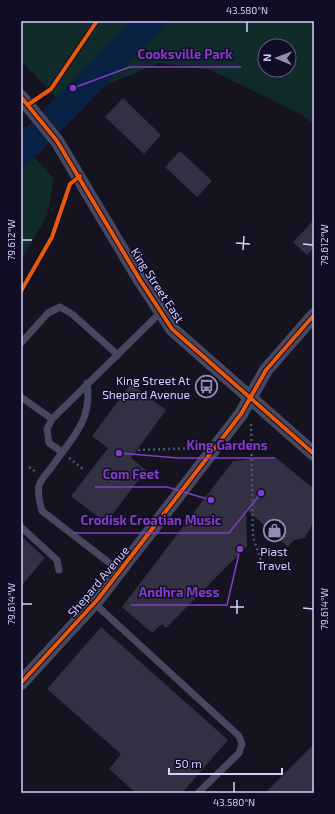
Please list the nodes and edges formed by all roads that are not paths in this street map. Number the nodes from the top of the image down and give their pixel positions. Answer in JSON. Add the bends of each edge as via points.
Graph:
{"nodes":[{"id":1,"x":21,"y":97,"type":"edge"},
{"id":2,"x":161,"y":312,"type":"junction"},
{"id":3,"x":314,"y":315,"type":"edge"},
{"id":4,"x":21,"y":343,"type":"edge"},
{"id":5,"x":118,"y":355,"type":"junction"},
{"id":6,"x":87,"y":383,"type":"junction"},
{"id":7,"x":21,"y":397,"type":"edge"},
{"id":8,"x":250,"y":398,"type":"junction"},
{"id":9,"x":52,"y":419,"type":"junction"},
{"id":10,"x":62,"y":452,"type":"junction"},
{"id":11,"x":314,"y":454,"type":"edge"},
{"id":12,"x":21,"y":528,"type":"edge"},
{"id":13,"x":59,"y":570,"type":"dead end"},
{"id":14,"x":120,"y":571,"type":"junction"},
{"id":15,"x":94,"y":603,"type":"junction"},
{"id":16,"x":21,"y":682,"type":"edge"},
{"id":17,"x":198,"y":793,"type":"edge"}],
"edges":[{"from":1,"to":2,"type":"street","name":"King Street East","via":[[58,141]]},
{"from":2,"to":5,"type":"lane"},
{"from":2,"to":8,"type":"street","name":"King Street East","via":[[172,329]]},
{"from":3,"to":8,"type":"street","name":"Shepard Avenue","via":[[266,370]]},
{"from":4,"to":5,"type":"lane","via":[[48,313],[60,307],[72,314]]},
{"from":5,"to":6,"type":"lane"},
{"from":6,"to":9,"type":"lane"},
{"from":6,"to":10,"type":"lane","via":[[87,412]]},
{"from":7,"to":9,"type":"lane"},
{"from":8,"to":11,"type":"street","name":"King Street East"},
{"from":8,"to":14,"type":"street","name":"Shepard Avenue","via":[[237,420]]},
{"from":9,"to":10,"type":"lane","via":[[47,429],[49,443]]},
{"from":10,"to":14,"type":"lane","via":[[39,486],[42,511]]},
{"from":12,"to":13,"type":"lane","via":[[57,560]]},
{"from":14,"to":15,"type":"street","name":"Shepard Avenue"},
{"from":15,"to":16,"type":"street","name":"Shepard Avenue"},
{"from":15,"to":17,"type":"lane","via":[[239,736],[242,744],[239,753]]}]}
